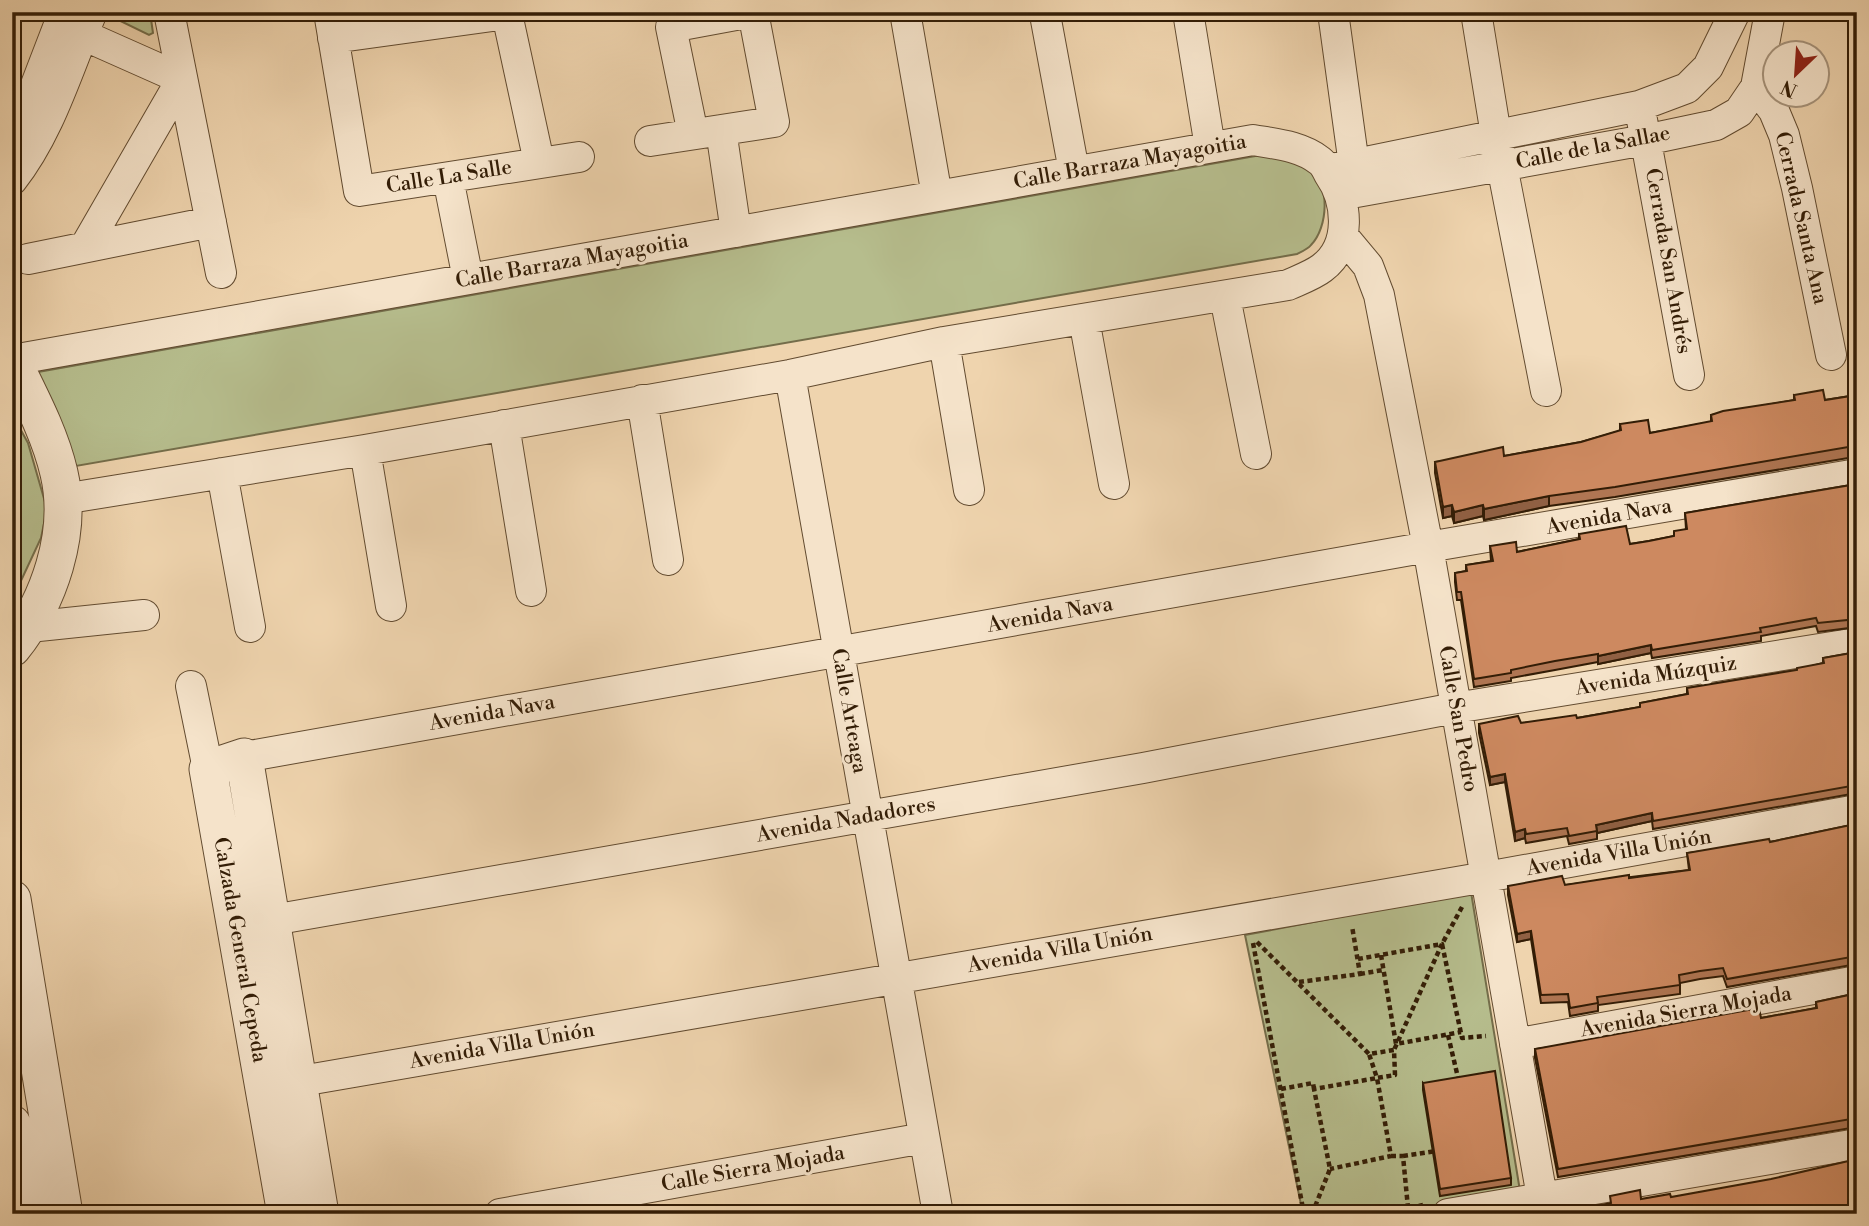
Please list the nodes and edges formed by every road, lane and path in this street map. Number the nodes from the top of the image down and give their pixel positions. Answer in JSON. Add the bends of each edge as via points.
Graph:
{"nodes":[{"id":1,"x":169,"y":12,"type":"edge"},
{"id":2,"x":752,"y":12,"type":"edge"},
{"id":3,"x":905,"y":12,"type":"edge"},
{"id":4,"x":1188,"y":12,"type":"edge"},
{"id":5,"x":1333,"y":12,"type":"edge"},
{"id":6,"x":1476,"y":12,"type":"edge"},
{"id":7,"x":1735,"y":12,"type":"edge"},
{"id":8,"x":1770,"y":12,"type":"edge"},
{"id":9,"x":80,"y":20,"type":"edge"},
{"id":10,"x":1046,"y":20,"type":"dead end"},
{"id":11,"x":331,"y":25,"type":"edge"},
{"id":12,"x":182,"y":79,"type":"junction"},
{"id":13,"x":1756,"y":87,"type":"junction"},
{"id":14,"x":1639,"y":106,"type":"junction"},
{"id":15,"x":707,"y":132,"type":"junction"},
{"id":16,"x":1496,"y":135,"type":"junction"},
{"id":17,"x":12,"y":137,"type":"edge"},
{"id":18,"x":1645,"y":140,"type":"junction"},
{"id":19,"x":650,"y":141,"type":"dead end"},
{"id":20,"x":1210,"y":146,"type":"junction"},
{"id":21,"x":579,"y":157,"type":"dead end"},
{"id":22,"x":539,"y":162,"type":"junction"},
{"id":23,"x":1502,"y":166,"type":"junction"},
{"id":24,"x":1074,"y":171,"type":"junction"},
{"id":25,"x":447,"y":177,"type":"junction"},
{"id":26,"x":1340,"y":177,"type":"junction"},
{"id":27,"x":12,"y":180,"type":"edge"},
{"id":28,"x":937,"y":195,"type":"junction"},
{"id":29,"x":211,"y":222,"type":"junction"},
{"id":30,"x":736,"y":232,"type":"junction"},
{"id":31,"x":1343,"y":236,"type":"junction"},
{"id":32,"x":85,"y":247,"type":"junction"},
{"id":33,"x":27,"y":259,"type":"dead end"},
{"id":34,"x":221,"y":273,"type":"dead end"},
{"id":35,"x":468,"y":279,"type":"junction"},
{"id":36,"x":1224,"y":297,"type":"junction"},
{"id":37,"x":1084,"y":319,"type":"junction"},
{"id":38,"x":944,"y":342,"type":"junction"},
{"id":39,"x":1831,"y":355,"type":"dead end"},
{"id":40,"x":12,"y":360,"type":"edge"},
{"id":41,"x":790,"y":374,"type":"junction"},
{"id":42,"x":1689,"y":375,"type":"dead end"},
{"id":43,"x":1546,"y":391,"type":"dead end"},
{"id":44,"x":642,"y":400,"type":"junction"},
{"id":45,"x":504,"y":425,"type":"junction"},
{"id":46,"x":365,"y":450,"type":"junction"},
{"id":47,"x":1256,"y":454,"type":"dead end"},
{"id":48,"x":222,"y":473,"type":"junction"},
{"id":49,"x":1857,"y":474,"type":"edge"},
{"id":50,"x":1114,"y":484,"type":"dead end"},
{"id":51,"x":969,"y":490,"type":"dead end"},
{"id":52,"x":63,"y":499,"type":"junction"},
{"id":53,"x":1428,"y":547,"type":"junction"},
{"id":54,"x":668,"y":560,"type":"dead end"},
{"id":55,"x":531,"y":592,"type":"dead end"},
{"id":56,"x":391,"y":606,"type":"dead end"},
{"id":57,"x":144,"y":615,"type":"dead end"},
{"id":58,"x":250,"y":627,"type":"dead end"},
{"id":59,"x":21,"y":638,"type":"edge"},
{"id":60,"x":1857,"y":643,"type":"edge"},
{"id":61,"x":838,"y":653,"type":"junction"},
{"id":62,"x":191,"y":686,"type":"dead end"},
{"id":63,"x":1455,"y":708,"type":"junction"},
{"id":64,"x":244,"y":757,"type":"junction"},
{"id":65,"x":208,"y":769,"type":"junction"},
{"id":66,"x":1857,"y":810,"type":"edge"},
{"id":67,"x":867,"y":816,"type":"junction"},
{"id":68,"x":1476,"y":887,"type":"junction"},
{"id":69,"x":12,"y":899,"type":"edge"},
{"id":70,"x":1351,"y":918,"type":"dead end"},
{"id":71,"x":271,"y":920,"type":"junction"},
{"id":72,"x":236,"y":926,"type":"junction"},
{"id":73,"x":1264,"y":934,"type":"dead end"},
{"id":74,"x":1252,"y":937,"type":"junction"},
{"id":75,"x":1442,"y":944,"type":"junction"},
{"id":76,"x":1381,"y":955,"type":"junction"},
{"id":77,"x":1358,"y":959,"type":"junction"},
{"id":78,"x":1383,"y":970,"type":"junction"},
{"id":79,"x":1360,"y":974,"type":"junction"},
{"id":80,"x":896,"y":978,"type":"junction"},
{"id":81,"x":1857,"y":981,"type":"edge"},
{"id":82,"x":1298,"y":983,"type":"junction"},
{"id":83,"x":1461,"y":1032,"type":"junction"},
{"id":84,"x":1448,"y":1035,"type":"junction"},
{"id":85,"x":1503,"y":1040,"type":"junction"},
{"id":86,"x":1395,"y":1047,"type":"junction"},
{"id":87,"x":1369,"y":1054,"type":"junction"},
{"id":88,"x":1377,"y":1078,"type":"junction"},
{"id":89,"x":281,"y":1085,"type":"junction"},
{"id":90,"x":1460,"y":1086,"type":"edge"},
{"id":91,"x":1281,"y":1089,"type":"junction"},
{"id":92,"x":1314,"y":1090,"type":"junction"},
{"id":93,"x":12,"y":1124,"type":"edge"},
{"id":94,"x":924,"y":1138,"type":"junction"},
{"id":95,"x":1857,"y":1144,"type":"edge"},
{"id":96,"x":1440,"y":1150,"type":"edge"},
{"id":97,"x":1391,"y":1156,"type":"junction"},
{"id":98,"x":1403,"y":1156,"type":"junction"},
{"id":99,"x":1330,"y":1169,"type":"junction"},
{"id":100,"x":1544,"y":1206,"type":"edge"},
{"id":101,"x":1408,"y":1208,"type":"junction"},
{"id":102,"x":1442,"y":1208,"type":"edge"},
{"id":103,"x":28,"y":1214,"type":"edge"},
{"id":104,"x":64,"y":1214,"type":"edge"},
{"id":105,"x":286,"y":1214,"type":"edge"},
{"id":106,"x":320,"y":1214,"type":"edge"},
{"id":107,"x":500,"y":1214,"type":"edge"},
{"id":108,"x":938,"y":1214,"type":"edge"},
{"id":109,"x":1304,"y":1214,"type":"edge"},
{"id":110,"x":1312,"y":1214,"type":"edge"},
{"id":111,"x":1377,"y":1214,"type":"edge"}],
"edges":[{"from":1,"to":12,"type":"street"},
{"from":2,"to":15,"type":"street","via":[[774,122]]},
{"from":2,"to":15,"type":"street","via":[[671,27]]},
{"from":3,"to":28,"type":"street"},
{"from":4,"to":20,"type":"street"},
{"from":5,"to":26,"type":"street"},
{"from":6,"to":16,"type":"street"},
{"from":7,"to":14,"type":"street","name":"Calle de la Sallae","via":[[1708,67],[1687,88]]},
{"from":8,"to":13,"type":"street","name":"Calle de la Sallae"},
{"from":9,"to":12,"type":"street"},
{"from":9,"to":17,"type":"street"},
{"from":9,"to":27,"type":"street","via":[[43,131]]},
{"from":10,"to":24,"type":"street"},
{"from":11,"to":22,"type":"street","via":[[507,14]]},
{"from":11,"to":25,"type":"street","name":"Calle La Salle","via":[[359,191]]},
{"from":12,"to":29,"type":"street"},
{"from":12,"to":32,"type":"street"},
{"from":13,"to":18,"type":"street","name":"Calle de la Sallae","via":[[1738,112],[1716,125]]},
{"from":13,"to":39,"type":"street","name":"Cerrada Santa Ana","via":[[1784,135]]},
{"from":14,"to":16,"type":"street","name":"Calle de la Sallae"},
{"from":14,"to":18,"type":"street","name":"Cerrada San Andrés"},
{"from":15,"to":19,"type":"street"},
{"from":15,"to":30,"type":"street"},
{"from":16,"to":23,"type":"street"},
{"from":16,"to":26,"type":"street","name":"Calle de la Sallae"},
{"from":18,"to":23,"type":"street","name":"Calle de la Sallae"},
{"from":18,"to":42,"type":"street","name":"Cerrada San Andrés"},
{"from":20,"to":24,"type":"street","name":"Calle Barraza Mayagoitia"},
{"from":20,"to":26,"type":"street","name":"Calle Barraza Mayagoitia","via":[[1253,140],[1293,146]]},
{"from":21,"to":22,"type":"street","name":"Calle La Salle"},
{"from":22,"to":25,"type":"street","name":"Calle La Salle"},
{"from":23,"to":26,"type":"street","name":"Calle de la Sallae"},
{"from":23,"to":43,"type":"street"},
{"from":24,"to":28,"type":"street","name":"Calle Barraza Mayagoitia"},
{"from":25,"to":35,"type":"street"},
{"from":26,"to":31,"type":"street"},
{"from":28,"to":30,"type":"street","name":"Calle Barraza Mayagoitia"},
{"from":29,"to":32,"type":"street"},
{"from":29,"to":34,"type":"street"},
{"from":30,"to":35,"type":"street","name":"Calle Barraza Mayagoitia"},
{"from":31,"to":36,"type":"street","via":[[1323,267],[1288,285]]},
{"from":31,"to":53,"type":"street","name":"Calle San Pedro","via":[[1368,266],[1379,295]]},
{"from":32,"to":33,"type":"street"},
{"from":35,"to":40,"type":"street","name":"Calle Barraza Mayagoitia"},
{"from":36,"to":37,"type":"street"},
{"from":36,"to":47,"type":"street"},
{"from":37,"to":38,"type":"street"},
{"from":37,"to":50,"type":"street"},
{"from":38,"to":41,"type":"street"},
{"from":38,"to":51,"type":"street"},
{"from":40,"to":52,"type":"street","via":[[45,429]]},
{"from":41,"to":44,"type":"street"},
{"from":41,"to":61,"type":"street","name":"Calle Arteaga"},
{"from":44,"to":45,"type":"street"},
{"from":44,"to":54,"type":"street"},
{"from":45,"to":46,"type":"street"},
{"from":45,"to":55,"type":"street"},
{"from":46,"to":48,"type":"street"},
{"from":46,"to":56,"type":"street"},
{"from":48,"to":52,"type":"street"},
{"from":48,"to":58,"type":"street"},
{"from":49,"to":53,"type":"street","name":"Avenida Nava"},
{"from":52,"to":59,"type":"street","via":[[60,545],[49,583]]},
{"from":53,"to":61,"type":"street","name":"Avenida Nava"},
{"from":53,"to":63,"type":"street","name":"Calle San Pedro"},
{"from":57,"to":59,"type":"street"},
{"from":60,"to":63,"type":"street","name":"Avenida Múzquiz"},
{"from":61,"to":64,"type":"street","name":"Avenida Nava"},
{"from":61,"to":67,"type":"street","name":"Calle Arteaga"},
{"from":62,"to":65,"type":"street","name":"Calzada General Cepeda"},
{"from":63,"to":67,"type":"street","name":"Avenida Nadadores"},
{"from":63,"to":68,"type":"street","name":"Calle San Pedro"},
{"from":64,"to":65,"type":"street"},
{"from":64,"to":71,"type":"street","name":"Calzada General Cepeda"},
{"from":65,"to":72,"type":"street","name":"Calzada General Cepeda"},
{"from":66,"to":68,"type":"street","name":"Avenida Villa Unión"},
{"from":67,"to":71,"type":"street","name":"Avenida Nadadores"},
{"from":67,"to":80,"type":"street","name":"Calle Arteaga"},
{"from":68,"to":75,"type":"path"},
{"from":68,"to":80,"type":"street","name":"Avenida Villa Unión"},
{"from":68,"to":85,"type":"street","name":"Calle San Pedro"},
{"from":69,"to":104,"type":"street"},
{"from":70,"to":77,"type":"path"},
{"from":71,"to":72,"type":"street","name":"Avenida Nadadores"},
{"from":71,"to":89,"type":"street","name":"Calzada General Cepeda"},
{"from":72,"to":89,"type":"street","name":"Calzada General Cepeda"},
{"from":73,"to":74,"type":"path"},
{"from":74,"to":82,"type":"path"},
{"from":74,"to":91,"type":"path"},
{"from":75,"to":76,"type":"path"},
{"from":75,"to":83,"type":"path"},
{"from":75,"to":86,"type":"path"},
{"from":76,"to":77,"type":"path"},
{"from":76,"to":78,"type":"path"},
{"from":77,"to":79,"type":"path"},
{"from":78,"to":79,"type":"path"},
{"from":78,"to":86,"type":"path"},
{"from":79,"to":82,"type":"path"},
{"from":80,"to":89,"type":"street","name":"Avenida Villa Unión"},
{"from":80,"to":94,"type":"street","name":"Calle Arteaga"},
{"from":81,"to":85,"type":"street","name":"Avenida Sierra Mojada"},
{"from":82,"to":87,"type":"path"},
{"from":83,"to":84,"type":"path"},
{"from":83,"to":85,"type":"path","via":[[1462,1038]]},
{"from":84,"to":86,"type":"path"},
{"from":84,"to":90,"type":"path"},
{"from":85,"to":100,"type":"street","name":"Calle San Pedro"},
{"from":86,"to":87,"type":"path"},
{"from":86,"to":88,"type":"path","via":[[1395,1074]]},
{"from":87,"to":88,"type":"path"},
{"from":88,"to":92,"type":"path"},
{"from":88,"to":97,"type":"path"},
{"from":89,"to":105,"type":"street","name":"Calzada General Cepeda"},
{"from":89,"to":106,"type":"street","name":"Calzada General Cepeda"},
{"from":91,"to":92,"type":"path","via":[[1313,1083]]},
{"from":91,"to":109,"type":"path"},
{"from":92,"to":99,"type":"path"},
{"from":93,"to":103,"type":"street"},
{"from":94,"to":107,"type":"street","name":"Calle Sierra Mojada"},
{"from":94,"to":108,"type":"street","name":"Calle Arteaga"},
{"from":95,"to":100,"type":"street"},
{"from":96,"to":98,"type":"path"},
{"from":97,"to":98,"type":"path"},
{"from":97,"to":99,"type":"path"},
{"from":98,"to":101,"type":"path"},
{"from":99,"to":110,"type":"path"},
{"from":100,"to":102,"type":"street"},
{"from":101,"to":102,"type":"path"},
{"from":101,"to":111,"type":"path"}]}
